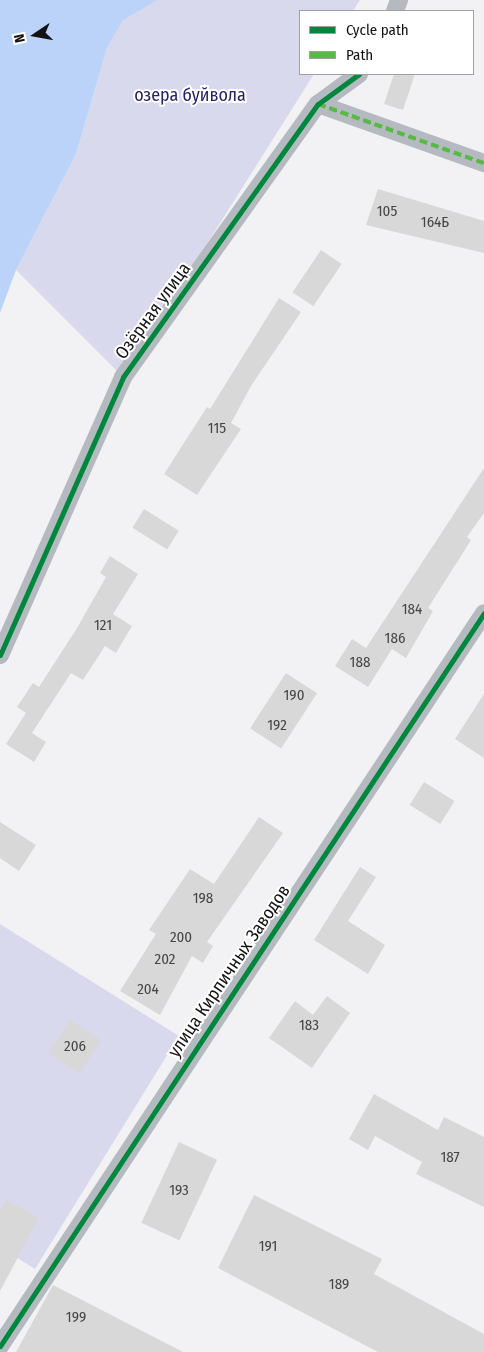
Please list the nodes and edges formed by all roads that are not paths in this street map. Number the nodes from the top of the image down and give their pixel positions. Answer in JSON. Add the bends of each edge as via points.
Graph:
{"nodes":[{"id":1,"x":358,"y":75,"type":"edge"},
{"id":2,"x":318,"y":104,"type":"junction"},
{"id":3,"x":484,"y":163,"type":"edge"},
{"id":4,"x":484,"y":613,"type":"edge"},
{"id":5,"x":0,"y":656,"type":"edge"},
{"id":6,"x":0,"y":1346,"type":"edge"}],
"edges":[{"from":1,"to":2,"type":"street","name":"Озёрная улица"},
{"from":2,"to":3,"type":"street"},
{"from":2,"to":5,"type":"street","name":"Озёрная улица","via":[[123,377]]},
{"from":4,"to":6,"type":"street","name":"улица Кирпичных Заводов"}]}
